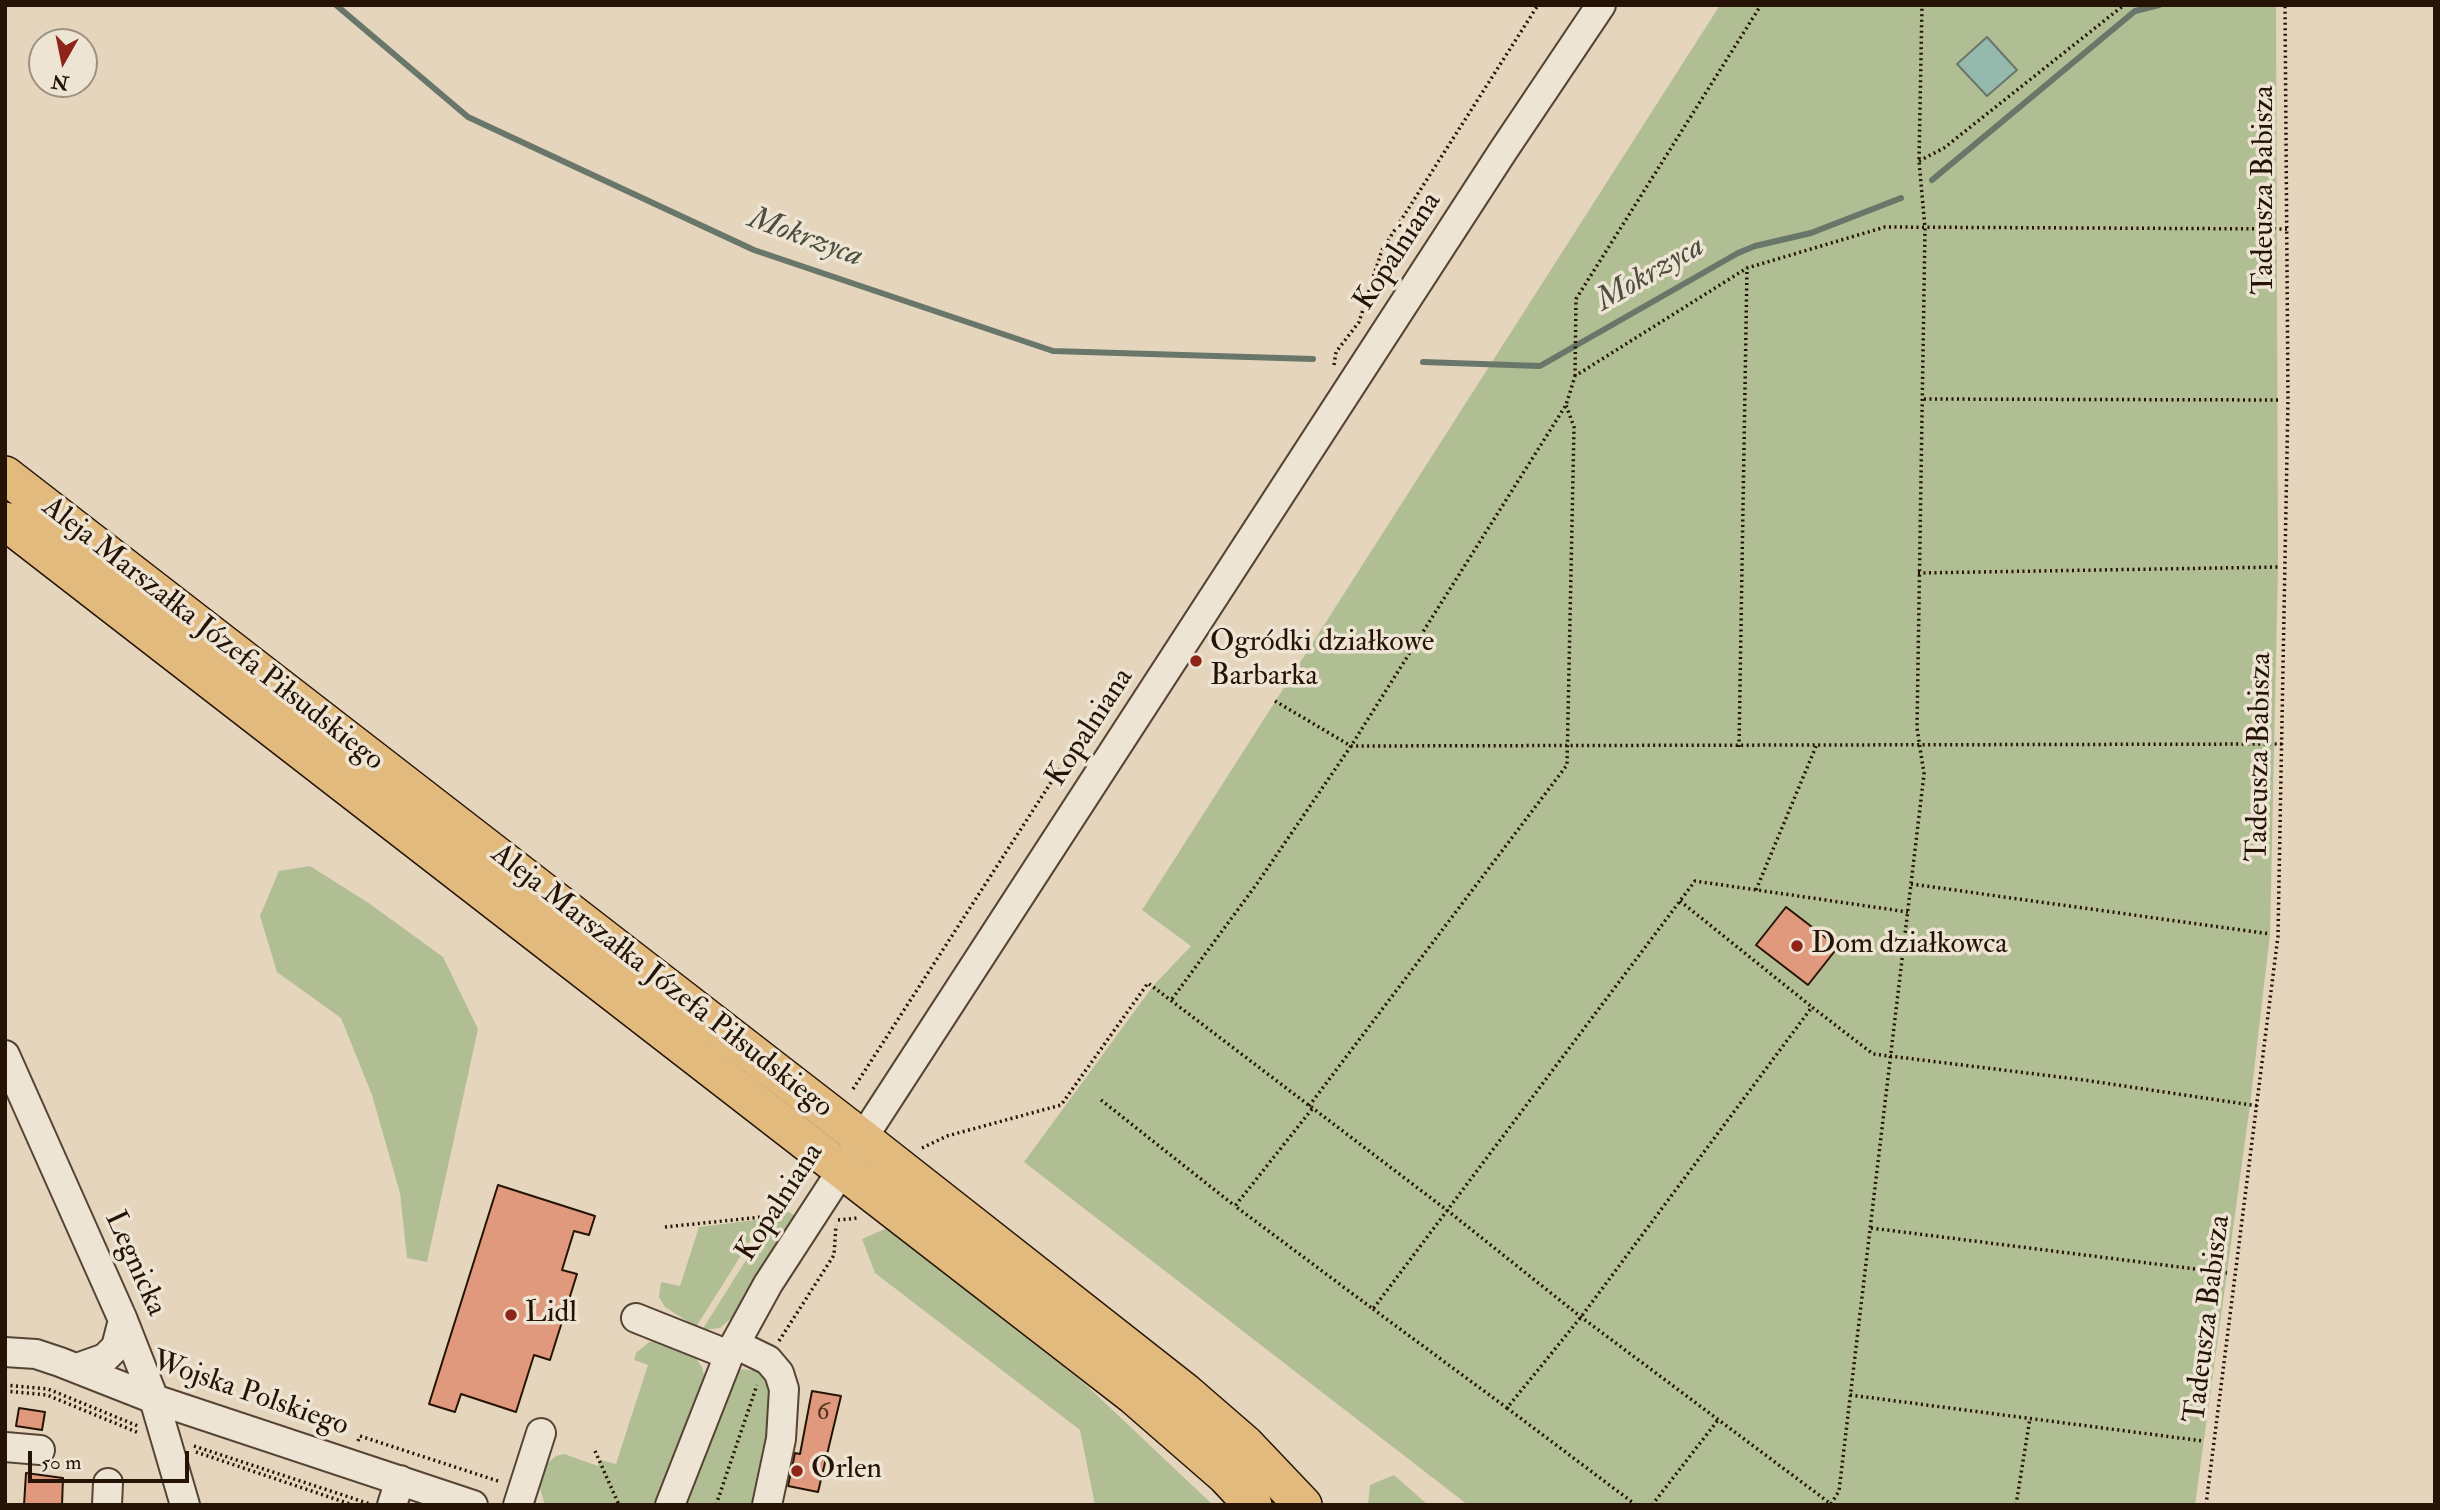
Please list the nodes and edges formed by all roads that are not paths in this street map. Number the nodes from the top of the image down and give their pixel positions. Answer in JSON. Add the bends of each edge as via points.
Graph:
{"nodes":[{"id":1,"x":1601,"y":5,"type":"edge"},
{"id":2,"x":5,"y":475,"type":"edge"},
{"id":3,"x":5,"y":521,"type":"edge"},
{"id":4,"x":5,"y":1055,"type":"edge"},
{"id":5,"x":863,"y":1139,"type":"junction"},
{"id":6,"x":844,"y":1169,"type":"junction"},
{"id":7,"x":636,"y":1318,"type":"dead end"},
{"id":8,"x":123,"y":1320,"type":"junction"},
{"id":9,"x":732,"y":1349,"type":"junction"},
{"id":10,"x":5,"y":1352,"type":"edge"},
{"id":11,"x":77,"y":1368,"type":"junction"},
{"id":12,"x":154,"y":1399,"type":"junction"},
{"id":13,"x":541,"y":1433,"type":"dead end"},
{"id":14,"x":5,"y":1447,"type":"edge"},
{"id":15,"x":40,"y":1450,"type":"dead end"},
{"id":16,"x":396,"y":1493,"type":"edge"},
{"id":17,"x":186,"y":1505,"type":"edge"},
{"id":18,"x":473,"y":1505,"type":"edge"},
{"id":19,"x":518,"y":1505,"type":"edge"},
{"id":20,"x":670,"y":1505,"type":"edge"},
{"id":21,"x":766,"y":1505,"type":"edge"},
{"id":22,"x":1253,"y":1505,"type":"edge"},
{"id":23,"x":1303,"y":1505,"type":"edge"}],
"edges":[{"from":1,"to":5,"type":"street","name":"Kopalniana"},
{"from":2,"to":5,"type":"main road","name":"Aleja Marszałka Józefa Piłsudskiego"},
{"from":3,"to":6,"type":"main road","name":"Aleja Marszałka Józefa Piłsudskiego","via":[[570,962]]},
{"from":4,"to":8,"type":"street","name":"Legnicka"},
{"from":5,"to":6,"type":"street","name":"Kopalniana"},
{"from":5,"to":23,"type":"main road","name":"Aleja Marszałka Józefa Piłsudskiego","via":[[1185,1392],[1245,1444]]},
{"from":6,"to":9,"type":"street","name":"Kopalniana","via":[[768,1284]]},
{"from":6,"to":22,"type":"main road","name":"Aleja Marszałka Józefa Piłsudskiego","via":[[1134,1396]]},
{"from":7,"to":9,"type":"street"},
{"from":8,"to":11,"type":"street","via":[[116,1347],[105,1358]]},
{"from":8,"to":12,"type":"street","name":"Legnicka"},
{"from":9,"to":20,"type":"street","name":"Kopalniana"},
{"from":9,"to":21,"type":"street","via":[[768,1360],[784,1389],[781,1439]]},
{"from":10,"to":11,"type":"street","name":"Wojska Polskiego","via":[[36,1354]]},
{"from":11,"to":12,"type":"street","name":"Wojska Polskiego"},
{"from":12,"to":16,"type":"street","name":"Wojska Polskiego"},
{"from":12,"to":17,"type":"street","name":"Legnicka"},
{"from":13,"to":19,"type":"street"},
{"from":14,"to":15,"type":"street"},
{"from":16,"to":18,"type":"street","name":"Wojska Polskiego"}]}
